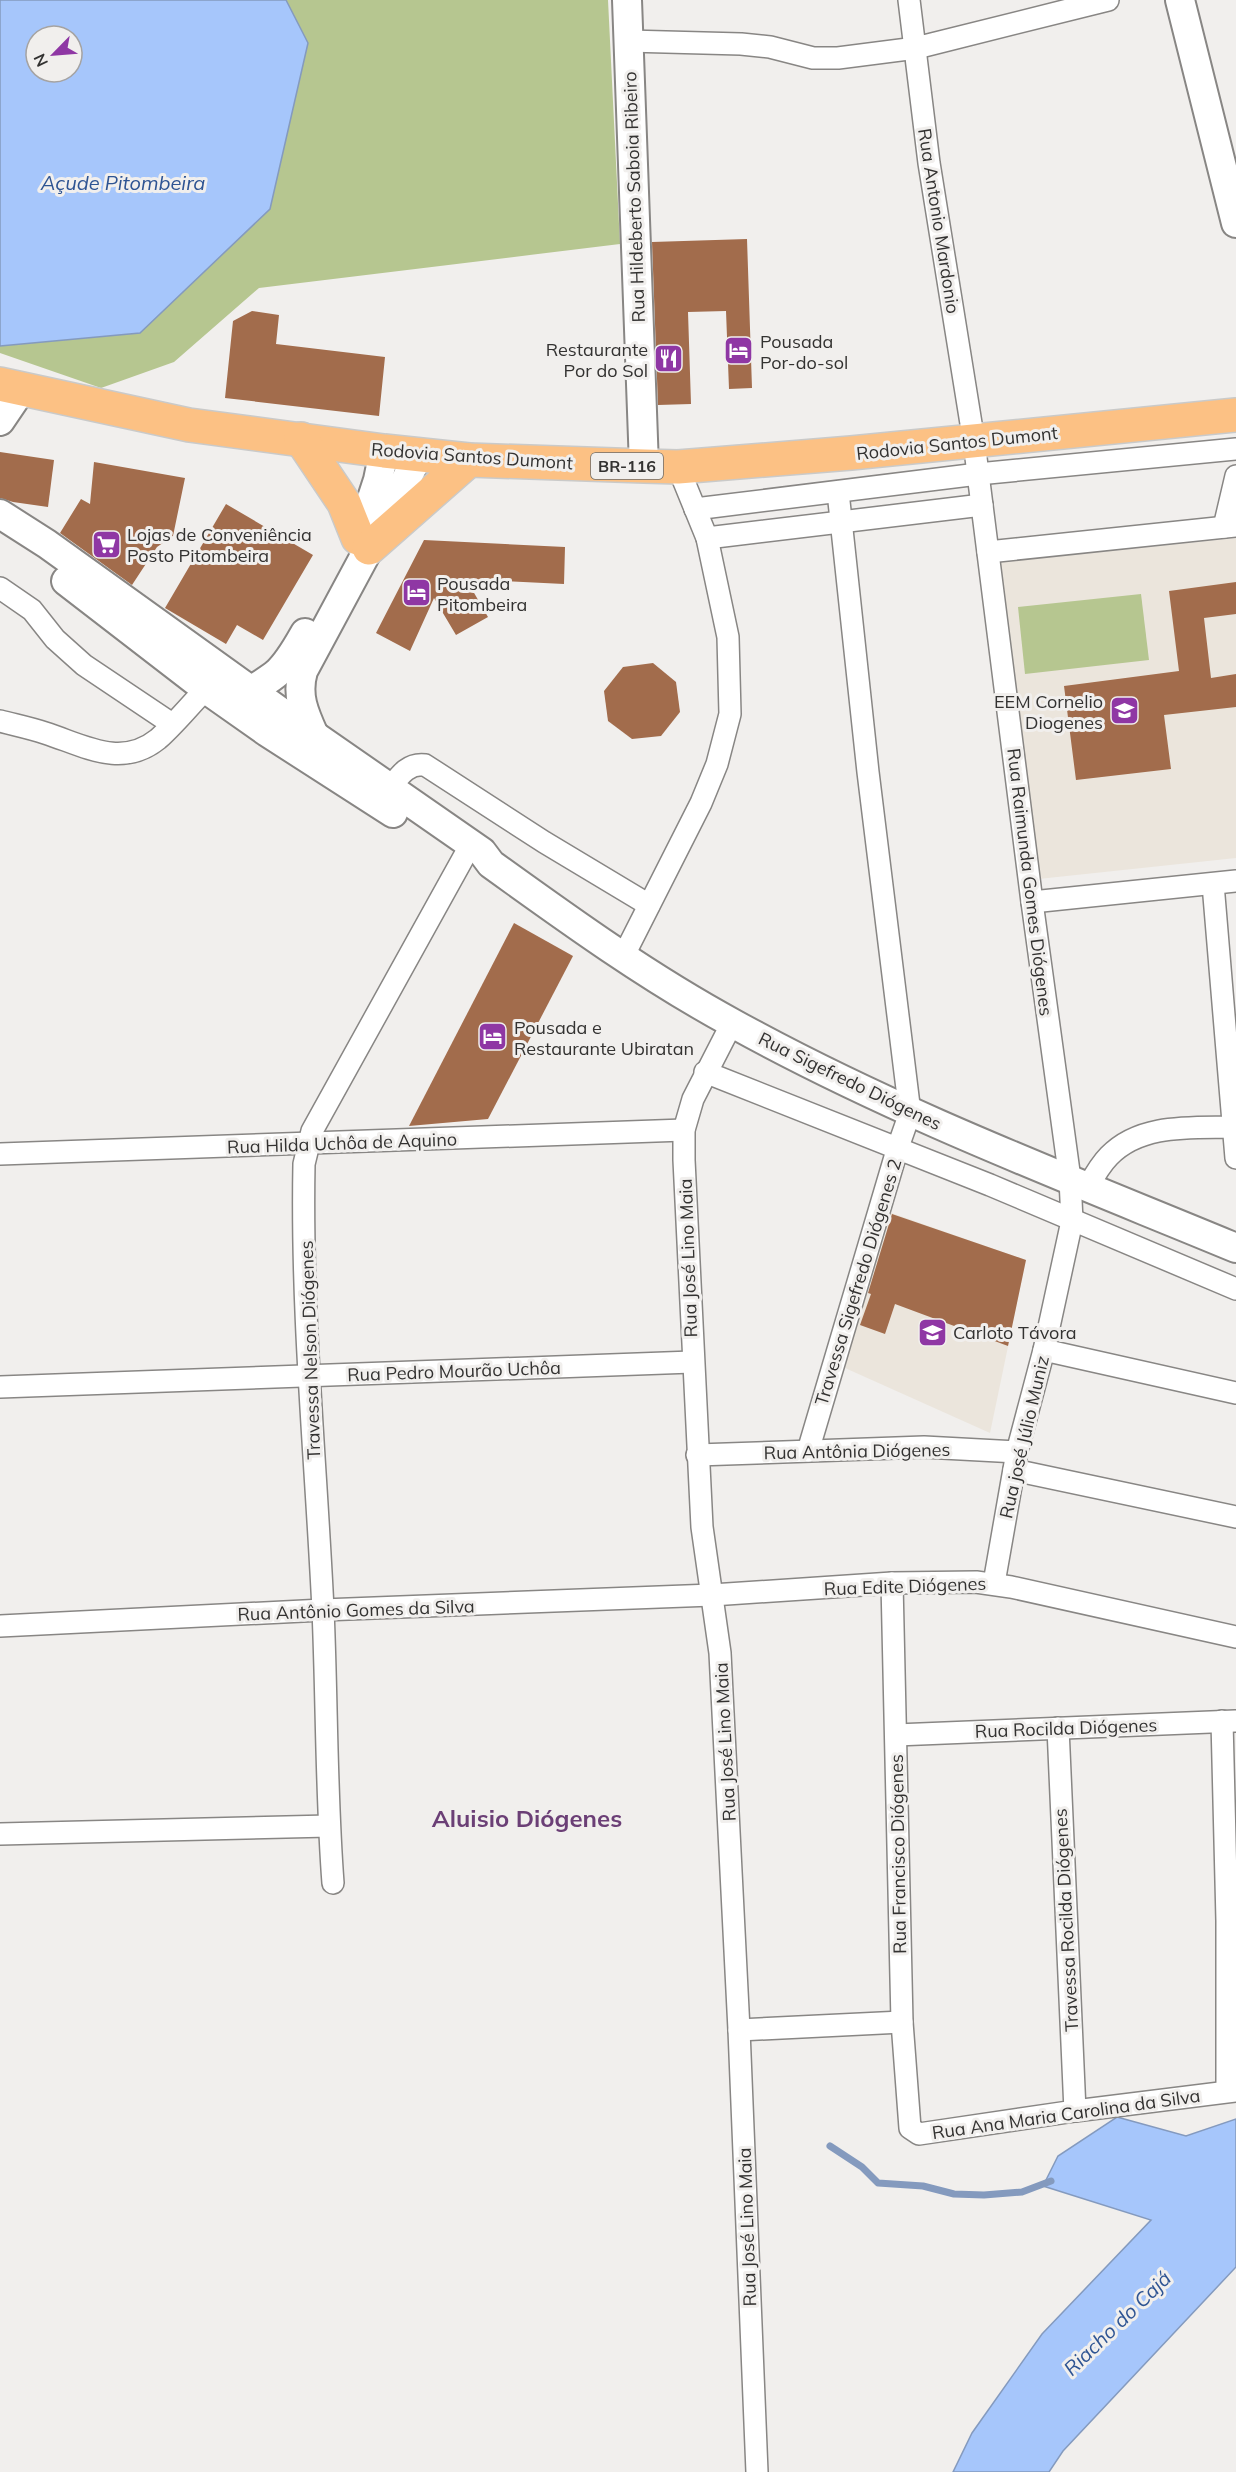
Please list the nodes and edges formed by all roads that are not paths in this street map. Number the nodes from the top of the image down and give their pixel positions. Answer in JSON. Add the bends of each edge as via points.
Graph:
{"nodes":[{"id":1,"x":627,"y":0,"type":"edge"},
{"id":2,"x":909,"y":0,"type":"edge"},
{"id":3,"x":1108,"y":0,"type":"edge"},
{"id":4,"x":1180,"y":0,"type":"edge"},
{"id":5,"x":1197,"y":0,"type":"edge"},
{"id":6,"x":628,"y":41,"type":"junction"},
{"id":7,"x":916,"y":48,"type":"junction"},
{"id":8,"x":1236,"y":151,"type":"edge"},
{"id":9,"x":1236,"y":223,"type":"edge"},
{"id":10,"x":11,"y":387,"type":"edge"},
{"id":11,"x":1236,"y":415,"type":"edge"},
{"id":12,"x":0,"y":421,"type":"edge"},
{"id":13,"x":301,"y":440,"type":"junction"},
{"id":14,"x":974,"y":442,"type":"junction"},
{"id":15,"x":1236,"y":449,"type":"edge"},
{"id":16,"x":384,"y":451,"type":"junction"},
{"id":17,"x":419,"y":455,"type":"junction"},
{"id":18,"x":469,"y":460,"type":"junction"},
{"id":19,"x":645,"y":466,"type":"junction"},
{"id":20,"x":678,"y":467,"type":"junction"},
{"id":21,"x":978,"y":474,"type":"junction"},
{"id":22,"x":1236,"y":476,"type":"edge"},
{"id":23,"x":838,"y":492,"type":"junction"},
{"id":24,"x":982,"y":505,"type":"junction"},
{"id":25,"x":695,"y":509,"type":"junction"},
{"id":26,"x":0,"y":514,"type":"edge"},
{"id":27,"x":841,"y":522,"type":"junction"},
{"id":28,"x":1230,"y":527,"type":"edge"},
{"id":29,"x":0,"y":530,"type":"edge"},
{"id":30,"x":707,"y":538,"type":"junction"},
{"id":31,"x":364,"y":543,"type":"junction"},
{"id":32,"x":988,"y":552,"type":"junction"},
{"id":33,"x":0,"y":588,"type":"edge"},
{"id":34,"x":206,"y":689,"type":"junction"},
{"id":35,"x":242,"y":700,"type":"junction"},
{"id":36,"x":0,"y":721,"type":"edge"},
{"id":37,"x":172,"y":724,"type":"junction"},
{"id":38,"x":314,"y":735,"type":"junction"},
{"id":39,"x":390,"y":788,"type":"junction"},
{"id":40,"x":467,"y":850,"type":"junction"},
{"id":41,"x":1236,"y":881,"type":"edge"},
{"id":42,"x":1213,"y":884,"type":"junction"},
{"id":43,"x":1032,"y":902,"type":"junction"},
{"id":44,"x":649,"y":905,"type":"junction"},
{"id":45,"x":623,"y":957,"type":"junction"},
{"id":46,"x":732,"y":1023,"type":"junction"},
{"id":47,"x":705,"y":1072,"type":"junction"},
{"id":48,"x":910,"y":1113,"type":"junction"},
{"id":49,"x":1233,"y":1127,"type":"junction"},
{"id":50,"x":684,"y":1130,"type":"junction"},
{"id":51,"x":308,"y":1144,"type":"junction"},
{"id":52,"x":898,"y":1147,"type":"junction"},
{"id":53,"x":0,"y":1154,"type":"edge"},
{"id":54,"x":1236,"y":1158,"type":"edge"},
{"id":55,"x":1079,"y":1183,"type":"junction"},
{"id":56,"x":1072,"y":1221,"type":"junction"},
{"id":57,"x":1236,"y":1248,"type":"edge"},
{"id":58,"x":1236,"y":1289,"type":"edge"},
{"id":59,"x":1044,"y":1350,"type":"junction"},
{"id":60,"x":692,"y":1362,"type":"junction"},
{"id":61,"x":309,"y":1376,"type":"junction"},
{"id":62,"x":0,"y":1387,"type":"edge"},
{"id":63,"x":1236,"y":1393,"type":"edge"},
{"id":64,"x":808,"y":1451,"type":"junction"},
{"id":65,"x":697,"y":1455,"type":"junction"},
{"id":66,"x":1016,"y":1461,"type":"junction"},
{"id":67,"x":1236,"y":1517,"type":"edge"},
{"id":68,"x":892,"y":1583,"type":"junction"},
{"id":69,"x":994,"y":1583,"type":"junction"},
{"id":70,"x":712,"y":1596,"type":"junction"},
{"id":71,"x":323,"y":1610,"type":"junction"},
{"id":72,"x":0,"y":1626,"type":"edge"},
{"id":73,"x":1236,"y":1636,"type":"edge"},
{"id":74,"x":1229,"y":1721,"type":"edge"},
{"id":75,"x":1058,"y":1728,"type":"junction"},
{"id":76,"x":896,"y":1735,"type":"junction"},
{"id":77,"x":329,"y":1826,"type":"junction"},
{"id":78,"x":0,"y":1834,"type":"edge"},
{"id":79,"x":333,"y":1883,"type":"dead end"},
{"id":80,"x":902,"y":2022,"type":"junction"},
{"id":81,"x":739,"y":2030,"type":"junction"},
{"id":82,"x":1231,"y":2091,"type":"edge"},
{"id":83,"x":1075,"y":2111,"type":"junction"},
{"id":84,"x":909,"y":2125,"type":"joint"},
{"id":85,"x":757,"y":2472,"type":"edge"}],
"edges":[{"from":1,"to":6,"type":"main road","name":"Rua Hildeberto Saboia Ribeiro"},
{"from":2,"to":7,"type":"street","name":"Rua Antonio Mardonio"},
{"from":3,"to":7,"type":"street"},
{"from":4,"to":9,"type":"main road"},
{"from":5,"to":8,"type":"main road"},
{"from":6,"to":7,"type":"street","via":[[741,44],[813,58]]},
{"from":6,"to":19,"type":"main road","name":"Rua Hildeberto Saboia Ribeiro"},
{"from":7,"to":14,"type":"street","name":"Rua Antonio Mardonio","via":[[929,163]]},
{"from":10,"to":12,"type":"main road"},
{"from":10,"to":13,"type":"highway","name":"Rodovia Santos Dumont","number":"BR-116","via":[[189,425]]},
{"from":11,"to":14,"type":"highway","name":"Rodovia Santos Dumont","number":"BR-116"},
{"from":13,"to":16,"type":"highway","name":"Rodovia Santos Dumont","number":"BR-116"},
{"from":13,"to":31,"type":"highway","via":[[344,503]]},
{"from":14,"to":20,"type":"highway","name":"Rodovia Santos Dumont","number":"BR-116"},
{"from":14,"to":21,"type":"street","name":"Rua Raimunda Gomes Diógenes"},
{"from":15,"to":21,"type":"street"},
{"from":16,"to":17,"type":"highway","name":"Rodovia Santos Dumont","number":"BR-116"},
{"from":16,"to":31,"type":"main road"},
{"from":17,"to":18,"type":"highway","name":"Rodovia Santos Dumont","number":"BR-116"},
{"from":17,"to":31,"type":"main road"},
{"from":18,"to":19,"type":"highway","name":"Rodovia Santos Dumont","number":"BR-116"},
{"from":18,"to":31,"type":"highway"},
{"from":19,"to":20,"type":"highway","name":"Rodovia Santos Dumont","number":"BR-116"},
{"from":20,"to":25,"type":"street"},
{"from":21,"to":23,"type":"street"},
{"from":21,"to":24,"type":"street","name":"Rua Raimunda Gomes Diógenes"},
{"from":22,"to":28,"type":"street"},
{"from":23,"to":25,"type":"street"},
{"from":23,"to":27,"type":"street"},
{"from":24,"to":27,"type":"street"},
{"from":24,"to":32,"type":"street","name":"Rua Raimunda Gomes Diógenes"},
{"from":25,"to":30,"type":"street"},
{"from":26,"to":35,"type":"main road","via":[[47,544]]},
{"from":27,"to":30,"type":"street"},
{"from":27,"to":48,"type":"street"},
{"from":28,"to":32,"type":"street"},
{"from":29,"to":34,"type":"main road"},
{"from":30,"to":44,"type":"street","via":[[728,637],[730,714],[717,764],[701,803]]},
{"from":31,"to":35,"type":"main road","via":[[289,661]]},
{"from":31,"to":38,"type":"main road","via":[[303,671],[300,684],[304,714]]},
{"from":32,"to":43,"type":"street","name":"Rua Raimunda Gomes Diógenes"},
{"from":33,"to":37,"type":"street","via":[[32,610],[55,639],[84,665]]},
{"from":34,"to":35,"type":"main road"},
{"from":34,"to":37,"type":"street"},
{"from":35,"to":38,"type":"main road"},
{"from":35,"to":40,"type":"main road"},
{"from":36,"to":37,"type":"street","via":[[96,752],[120,755],[137,751]]},
{"from":38,"to":39,"type":"main road"},
{"from":39,"to":40,"type":"main road"},
{"from":39,"to":44,"type":"street","via":[[409,767],[425,765]]},
{"from":40,"to":45,"type":"main road","name":"Rua Sigefredo Diógenes","via":[[486,855],[491,864]]},
{"from":40,"to":51,"type":"street","name":"Travessa Nelson Diógenes","via":[[324,1108]]},
{"from":41,"to":42,"type":"street"},
{"from":42,"to":43,"type":"street"},
{"from":42,"to":49,"type":"street"},
{"from":43,"to":55,"type":"street","name":"Rua Raimunda Gomes Diógenes"},
{"from":44,"to":45,"type":"street"},
{"from":45,"to":46,"type":"main road","name":"Rua Sigefredo Diógenes"},
{"from":46,"to":47,"type":"street","name":"Rua José Lino Maia"},
{"from":46,"to":48,"type":"main road","name":"Rua Sigefredo Diógenes"},
{"from":47,"to":50,"type":"street","name":"Rua José Lino Maia"},
{"from":47,"to":52,"type":"street"},
{"from":48,"to":52,"type":"street","name":"Travessa Sigefredo Diógenes 2"},
{"from":48,"to":55,"type":"main road","name":"Rua Sigefredo Diógenes"},
{"from":49,"to":54,"type":"street"},
{"from":49,"to":55,"type":"street","via":[[1153,1132],[1114,1151]]},
{"from":50,"to":51,"type":"street","name":"Rua Hilda Uchôa de Aquino"},
{"from":50,"to":60,"type":"street","name":"Rua José Lino Maia"},
{"from":51,"to":53,"type":"street","name":"Rua Hilda Uchôa de Aquino"},
{"from":51,"to":61,"type":"street","name":"Travessa Nelson Diógenes","via":[[303,1182]]},
{"from":52,"to":56,"type":"street"},
{"from":52,"to":64,"type":"street","name":"Travessa Sigefredo Diógenes 2"},
{"from":55,"to":56,"type":"street","name":"Rua Raimunda Gomes Diógenes"},
{"from":55,"to":57,"type":"main road","name":"Rua Sigefredo Diógenes"},
{"from":56,"to":58,"type":"street"},
{"from":56,"to":59,"type":"street","name":"Rua josé Júlio Muniz"},
{"from":59,"to":63,"type":"street"},
{"from":59,"to":66,"type":"street","name":"Rua josé Júlio Muniz"},
{"from":60,"to":61,"type":"street","name":"Rua Pedro Mourão Uchôa"},
{"from":60,"to":65,"type":"street","name":"Rua José Lino Maia"},
{"from":61,"to":62,"type":"street","name":"Rua Pedro Mourão Uchôa"},
{"from":61,"to":71,"type":"street","name":"Travessa Nelson Diógenes"},
{"from":64,"to":65,"type":"street","name":"Rua Antônia Diógenes"},
{"from":64,"to":66,"type":"street","name":"Rua Antônia Diógenes","via":[[924,1447]]},
{"from":65,"to":70,"type":"street","name":"Rua José Lino Maia"},
{"from":66,"to":67,"type":"street","name":"Rua Antônia Diógenes"},
{"from":66,"to":69,"type":"street","name":"Rua josé Júlio Muniz"},
{"from":68,"to":69,"type":"street","name":"Rua Edite Diógenes"},
{"from":68,"to":70,"type":"street","name":"Rua Edite Diógenes"},
{"from":68,"to":76,"type":"street","name":"Rua Francisco Diógenes"},
{"from":69,"to":73,"type":"street","name":"Rua Edite Diógenes"},
{"from":70,"to":71,"type":"street","name":"Rua Antônio Gomes da Silva"},
{"from":70,"to":81,"type":"street","name":"Rua José Lino Maia","via":[[720,1653]]},
{"from":71,"to":72,"type":"street","name":"Rua Antônio Gomes da Silva"},
{"from":71,"to":77,"type":"street","name":"Travessa Nelson Diógenes"},
{"from":74,"to":75,"type":"street","name":"Rua Rocilda Diógenes"},
{"from":74,"to":82,"type":"street","via":[[1227,1921]]},
{"from":75,"to":76,"type":"street","name":"Rua Rocilda Diógenes"},
{"from":75,"to":83,"type":"street","name":"Travessa Rocilda Diógenes"},
{"from":76,"to":80,"type":"street","name":"Rua Francisco Diógenes"},
{"from":77,"to":78,"type":"street"},
{"from":77,"to":79,"type":"street","name":"Travessa Nelson Diógenes"},
{"from":80,"to":81,"type":"street"},
{"from":80,"to":84,"type":"street","name":"Rua Francisco Diógenes"},
{"from":81,"to":85,"type":"street","name":"Rua José Lino Maia"},
{"from":82,"to":83,"type":"street","name":"Rua Ana Maria Carolina da Silva"},
{"from":83,"to":84,"type":"street","name":"Rua Ana Maria Carolina da Silva","via":[[919,2134]]}]}
